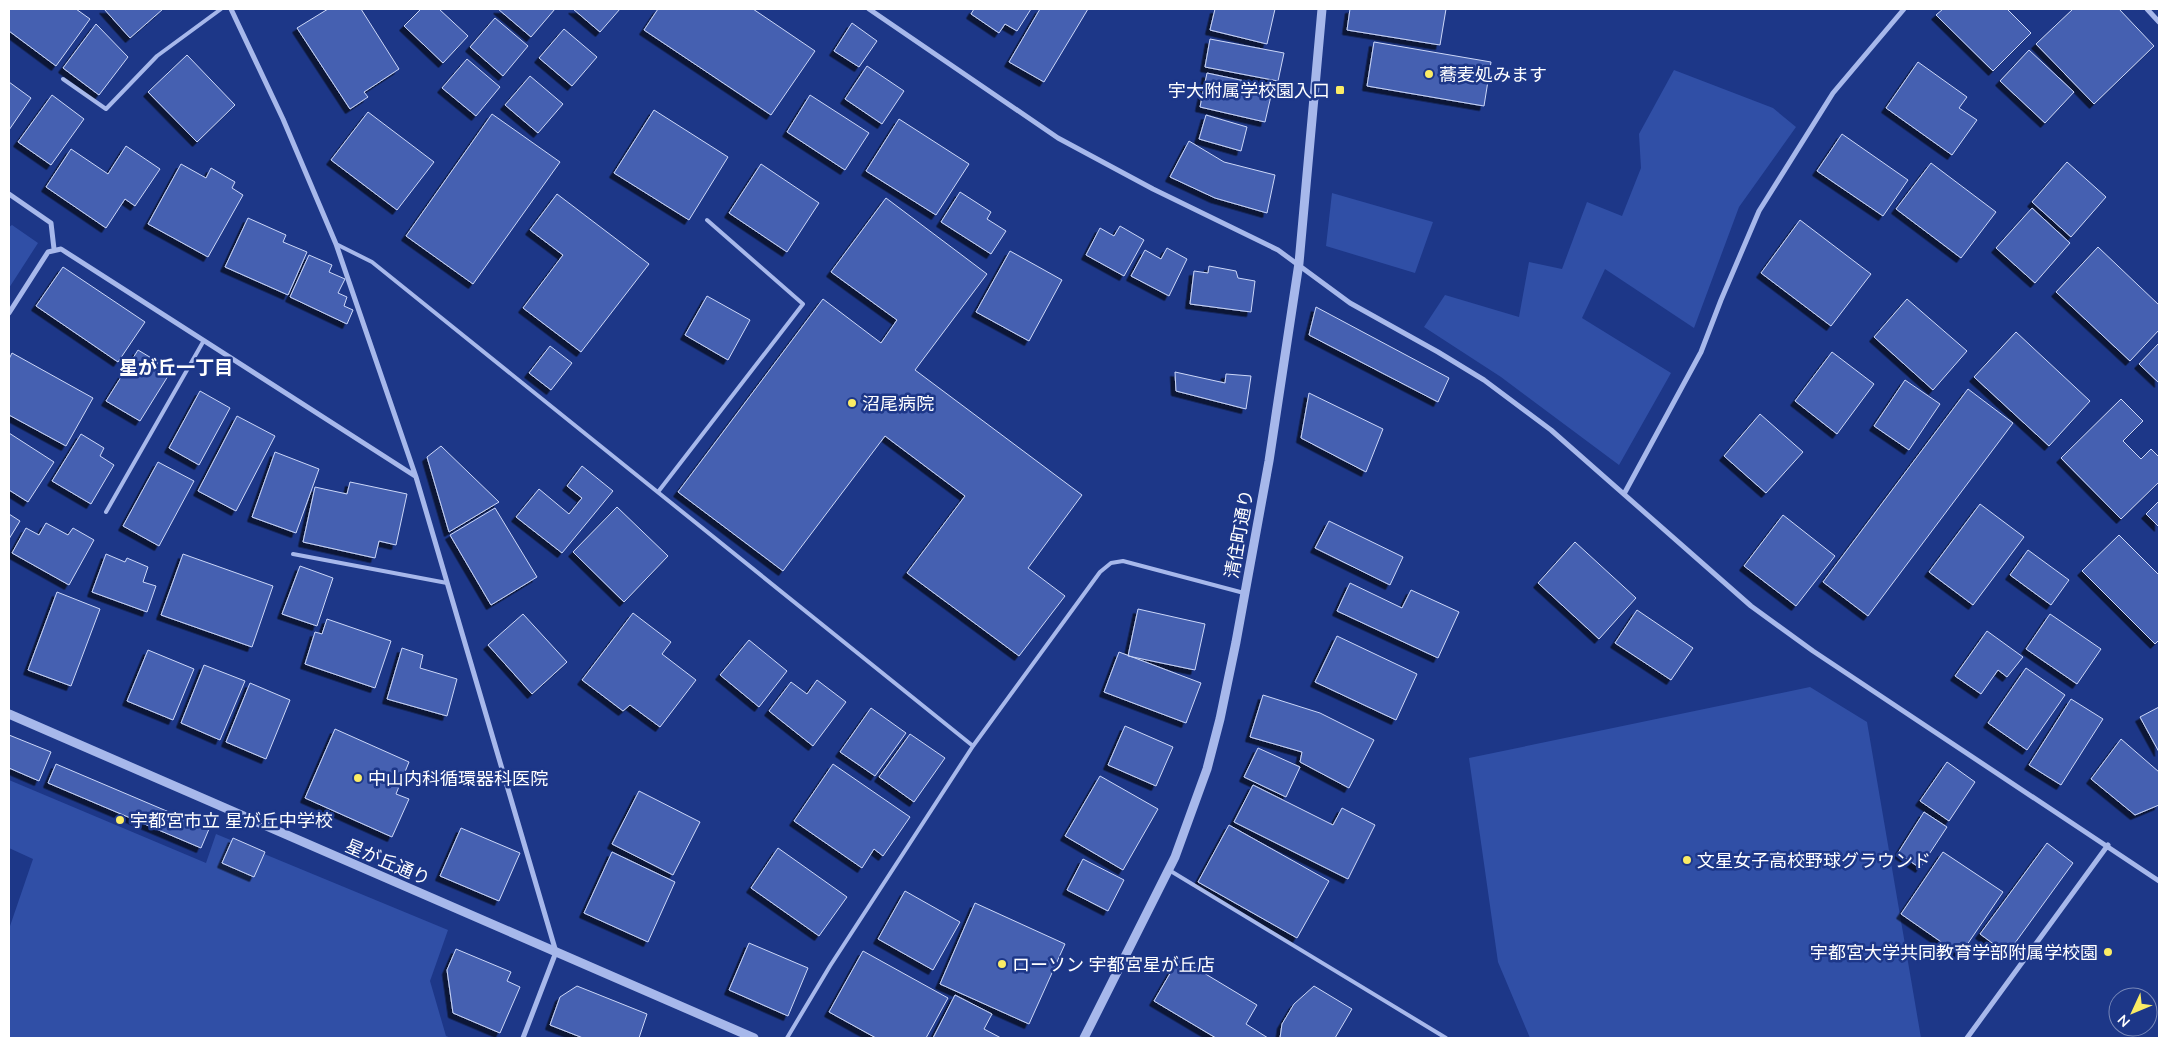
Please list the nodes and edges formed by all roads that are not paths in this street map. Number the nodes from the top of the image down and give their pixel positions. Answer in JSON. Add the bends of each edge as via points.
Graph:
{"nodes":[{"id":1,"x":221,"y":9,"type":"edge"},
{"id":2,"x":231,"y":9,"type":"edge"},
{"id":3,"x":869,"y":9,"type":"edge"},
{"id":4,"x":1322,"y":9,"type":"edge"},
{"id":5,"x":1904,"y":9,"type":"edge"},
{"id":6,"x":2147,"y":9,"type":"edge"},
{"id":7,"x":2159,"y":22,"type":"edge"},
{"id":8,"x":63,"y":79,"type":"dead end"},
{"id":9,"x":9,"y":194,"type":"edge"},
{"id":10,"x":707,"y":220,"type":"dead end"},
{"id":11,"x":336,"y":244,"type":"junction"},
{"id":12,"x":54,"y":249,"type":"junction"},
{"id":13,"x":1299,"y":263,"type":"junction"},
{"id":14,"x":9,"y":313,"type":"edge"},
{"id":15,"x":203,"y":342,"type":"junction"},
{"id":16,"x":416,"y":477,"type":"junction"},
{"id":17,"x":658,"y":492,"type":"junction"},
{"id":18,"x":1624,"y":494,"type":"junction"},
{"id":19,"x":106,"y":512,"type":"dead end"},
{"id":20,"x":293,"y":554,"type":"dead end"},
{"id":21,"x":448,"y":583,"type":"junction"},
{"id":22,"x":1244,"y":593,"type":"junction"},
{"id":23,"x":9,"y":714,"type":"edge"},
{"id":24,"x":973,"y":746,"type":"junction"},
{"id":25,"x":2108,"y":845,"type":"junction"},
{"id":26,"x":1169,"y":870,"type":"junction"},
{"id":27,"x":2159,"y":881,"type":"edge"},
{"id":28,"x":556,"y":952,"type":"junction"},
{"id":29,"x":523,"y":1038,"type":"edge"},
{"id":30,"x":754,"y":1038,"type":"edge"},
{"id":31,"x":786,"y":1038,"type":"edge"},
{"id":32,"x":1084,"y":1038,"type":"edge"},
{"id":33,"x":1446,"y":1038,"type":"edge"},
{"id":34,"x":1966,"y":1038,"type":"edge"}],
"edges":[{"from":1,"to":8,"type":"lane","via":[[157,56],[106,109]]},
{"from":2,"to":11,"type":"street","via":[[283,119]]},
{"from":3,"to":13,"type":"street","via":[[1058,138],[1257,238]]},
{"from":4,"to":13,"type":"street","name":"清住町通り"},
{"from":5,"to":18,"type":"street","via":[[1834,93],[1759,210],[1701,352]]},
{"from":6,"to":7,"type":"street"},
{"from":9,"to":12,"type":"street","via":[[51,223]]},
{"from":10,"to":17,"type":"lane","via":[[803,304]]},
{"from":11,"to":16,"type":"street"},
{"from":11,"to":17,"type":"lane","via":[[372,262]]},
{"from":12,"to":14,"type":"street","via":[[48,252]]},
{"from":12,"to":15,"type":"street","via":[[61,248]]},
{"from":13,"to":18,"type":"street","via":[[1314,278],[1350,303],[1491,385],[1551,430]]},
{"from":13,"to":22,"type":"street","name":"清住町通り","via":[[1269,461]]},
{"from":15,"to":16,"type":"street"},
{"from":15,"to":19,"type":"lane"},
{"from":16,"to":21,"type":"street"},
{"from":17,"to":24,"type":"lane"},
{"from":18,"to":25,"type":"street","via":[[1751,606],[1812,651]]},
{"from":20,"to":21,"type":"lane"},
{"from":21,"to":28,"type":"street"},
{"from":22,"to":24,"type":"lane","via":[[1123,561],[1111,563],[1100,572]]},
{"from":22,"to":26,"type":"street","name":"清住町通り","via":[[1207,769]]},
{"from":23,"to":28,"type":"street","name":"星が丘通り"},
{"from":24,"to":31,"type":"lane"},
{"from":25,"to":27,"type":"street"},
{"from":25,"to":34,"type":"street"},
{"from":26,"to":32,"type":"street","name":"清住町通り"},
{"from":26,"to":33,"type":"lane"},
{"from":28,"to":29,"type":"street"},
{"from":28,"to":30,"type":"street","name":"星が丘通り"}]}
